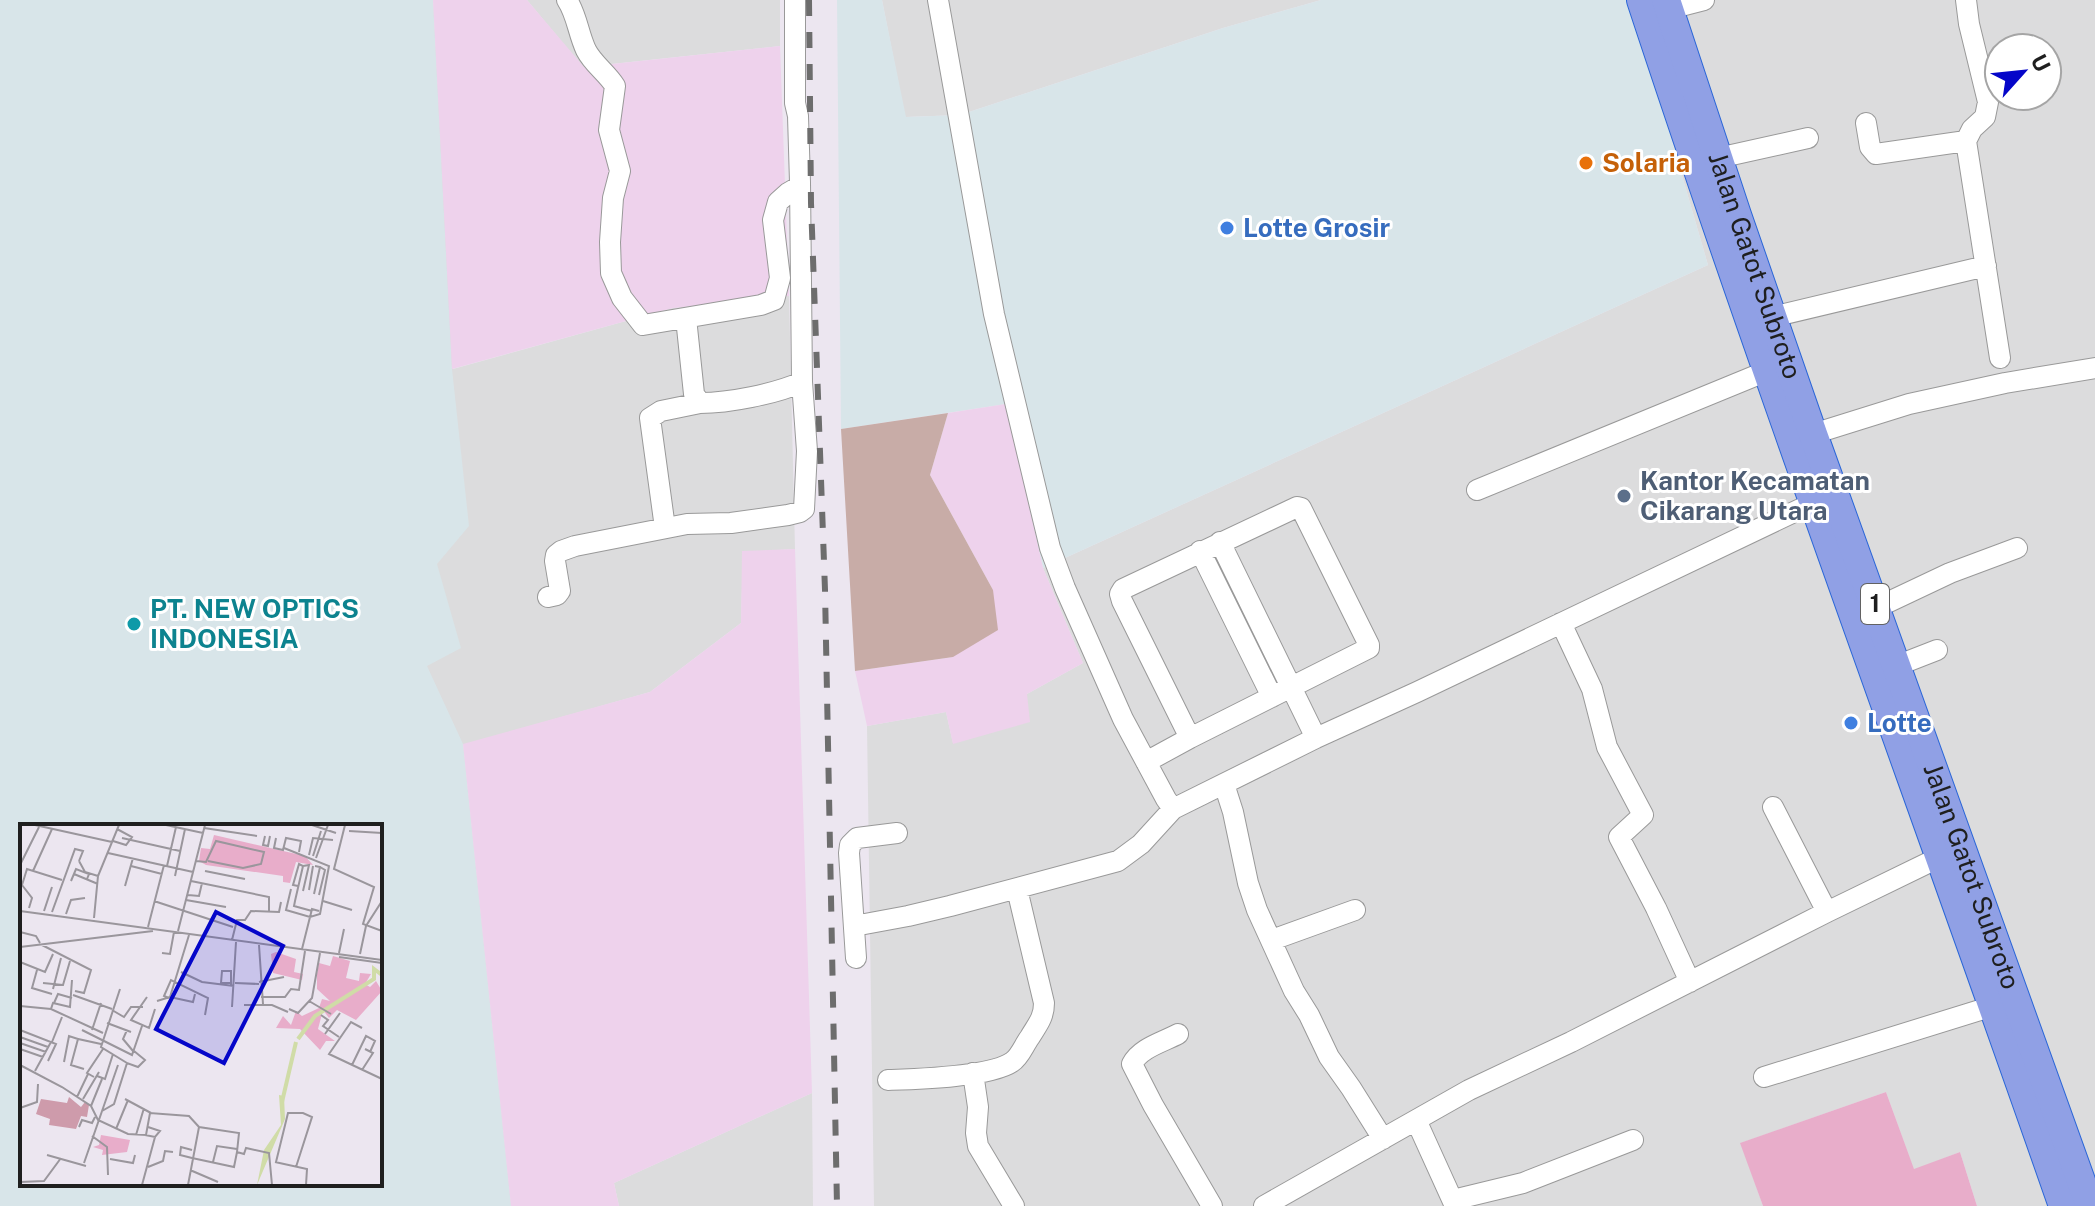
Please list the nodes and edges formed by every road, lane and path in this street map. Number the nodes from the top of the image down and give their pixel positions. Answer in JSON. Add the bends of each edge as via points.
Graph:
{"nodes":[{"id":1,"x":567,"y":0,"type":"edge"},
{"id":2,"x":795,"y":0,"type":"edge"},
{"id":3,"x":938,"y":0,"type":"edge"},
{"id":4,"x":1641,"y":0,"type":"edge"},
{"id":5,"x":1704,"y":0,"type":"edge"},
{"id":6,"x":1966,"y":0,"type":"edge"},
{"id":7,"x":1668,"y":5,"type":"edge"},
{"id":8,"x":1866,"y":123,"type":"dead end"},
{"id":9,"x":1808,"y":138,"type":"dead end"},
{"id":10,"x":1966,"y":141,"type":"junction"},
{"id":11,"x":1718,"y":158,"type":"junction"},
{"id":12,"x":800,"y":186,"type":"junction"},
{"id":13,"x":1986,"y":266,"type":"junction"},
{"id":14,"x":1772,"y":317,"type":"junction"},
{"id":15,"x":686,"y":318,"type":"junction"},
{"id":16,"x":2000,"y":358,"type":"dead end"},
{"id":17,"x":2095,"y":368,"type":"edge"},
{"id":18,"x":1767,"y":371,"type":"junction"},
{"id":19,"x":802,"y":382,"type":"junction"},
{"id":20,"x":700,"y":403,"type":"junction"},
{"id":21,"x":1813,"y":434,"type":"junction"},
{"id":22,"x":1477,"y":490,"type":"dead end"},
{"id":23,"x":1815,"y":502,"type":"junction"},
{"id":24,"x":665,"y":528,"type":"junction"},
{"id":25,"x":1220,"y":542,"type":"junction"},
{"id":26,"x":2017,"y":548,"type":"dead end"},
{"id":27,"x":1200,"y":551,"type":"junction"},
{"id":28,"x":548,"y":597,"type":"dead end"},
{"id":29,"x":1876,"y":608,"type":"junction"},
{"id":30,"x":1561,"y":623,"type":"junction"},
{"id":31,"x":1937,"y":650,"type":"dead end"},
{"id":32,"x":1896,"y":666,"type":"junction"},
{"id":33,"x":1291,"y":687,"type":"junction"},
{"id":34,"x":1272,"y":697,"type":"junction"},
{"id":35,"x":1190,"y":738,"type":"junction"},
{"id":36,"x":1316,"y":738,"type":"junction"},
{"id":37,"x":1146,"y":762,"type":"junction"},
{"id":38,"x":1224,"y":784,"type":"junction"},
{"id":39,"x":1773,"y":807,"type":"dead end"},
{"id":40,"x":1173,"y":809,"type":"junction"},
{"id":41,"x":897,"y":833,"type":"dead end"},
{"id":42,"x":1940,"y":857,"type":"junction"},
{"id":43,"x":1017,"y":889,"type":"junction"},
{"id":44,"x":1355,"y":910,"type":"dead end"},
{"id":45,"x":1827,"y":912,"type":"junction"},
{"id":46,"x":854,"y":926,"type":"junction"},
{"id":47,"x":1272,"y":940,"type":"junction"},
{"id":48,"x":856,"y":958,"type":"dead end"},
{"id":49,"x":1690,"y":982,"type":"junction"},
{"id":50,"x":1993,"y":1006,"type":"junction"},
{"id":51,"x":1178,"y":1034,"type":"dead end"},
{"id":52,"x":973,"y":1073,"type":"junction"},
{"id":53,"x":1764,"y":1077,"type":"dead end"},
{"id":54,"x":888,"y":1080,"type":"dead end"},
{"id":55,"x":1416,"y":1120,"type":"junction"},
{"id":56,"x":1383,"y":1139,"type":"junction"},
{"id":57,"x":1633,"y":1140,"type":"dead end"},
{"id":58,"x":1454,"y":1203,"type":"edge"},
{"id":59,"x":1014,"y":1206,"type":"edge"},
{"id":60,"x":1212,"y":1206,"type":"edge"},
{"id":61,"x":1264,"y":1206,"type":"edge"},
{"id":62,"x":2063,"y":1206,"type":"edge"},
{"id":63,"x":2090,"y":1206,"type":"edge"}],
"edges":[{"from":1,"to":15,"type":"street","via":[[588,55],[615,86],[609,130],[620,171],[610,242],[615,284],[643,325]]},
{"from":2,"to":12,"type":"street"},
{"from":3,"to":37,"type":"street","via":[[994,314],[1050,548]]},
{"from":4,"to":18,"type":"highway","name":"Jalan Gatot Subroto","number":"1"},
{"from":5,"to":7,"type":"street"},
{"from":6,"to":10,"type":"street","via":[[1988,102],[1985,117]]},
{"from":7,"to":11,"type":"highway","name":"Jalan Gatot Subroto","number":"1"},
{"from":8,"to":10,"type":"street","via":[[1876,154]]},
{"from":9,"to":11,"type":"street"},
{"from":10,"to":13,"type":"street"},
{"from":11,"to":14,"type":"highway","name":"Jalan Gatot Subroto","number":"1"},
{"from":12,"to":15,"type":"street","via":[[778,202],[773,220],[780,278],[774,300]]},
{"from":12,"to":19,"type":"street"},
{"from":13,"to":14,"type":"street"},
{"from":13,"to":16,"type":"street"},
{"from":14,"to":21,"type":"highway","name":"Jalan Gatot Subroto","number":"1"},
{"from":15,"to":20,"type":"street","via":[[694,394]]},
{"from":17,"to":21,"type":"street","via":[[1909,404]]},
{"from":18,"to":22,"type":"street"},
{"from":18,"to":23,"type":"highway","name":"Jalan Gatot Subroto","number":"1"},
{"from":19,"to":20,"type":"street"},
{"from":19,"to":24,"type":"street","via":[[804,509]]},
{"from":20,"to":24,"type":"street","via":[[650,418]]},
{"from":21,"to":29,"type":"highway","name":"Jalan Gatot Subroto","number":"1"},
{"from":23,"to":30,"type":"street"},
{"from":23,"to":42,"type":"highway","name":"Jalan Gatot Subroto","number":"1"},
{"from":24,"to":28,"type":"street","via":[[557,553],[560,591]]},
{"from":25,"to":27,"type":"street"},
{"from":25,"to":33,"type":"street"},
{"from":25,"to":33,"type":"street","via":[[1301,508],[1369,645]]},
{"from":26,"to":29,"type":"street"},
{"from":27,"to":34,"type":"street"},
{"from":27,"to":35,"type":"street","via":[[1120,594]]},
{"from":29,"to":32,"type":"highway","name":"Jalan Gatot Subroto","number":"1"},
{"from":30,"to":36,"type":"street"},
{"from":30,"to":49,"type":"street","via":[[1592,689],[1607,747],[1643,815],[1619,837]]},
{"from":31,"to":32,"type":"street"},
{"from":32,"to":63,"type":"highway","name":"Jalan Gatot Subroto","number":"1"},
{"from":33,"to":34,"type":"street"},
{"from":33,"to":36,"type":"street"},
{"from":34,"to":35,"type":"street"},
{"from":35,"to":37,"type":"street"},
{"from":36,"to":38,"type":"street"},
{"from":37,"to":40,"type":"street"},
{"from":38,"to":40,"type":"street"},
{"from":38,"to":47,"type":"street","via":[[1252,897]]},
{"from":39,"to":45,"type":"street"},
{"from":40,"to":43,"type":"street","via":[[1118,861]]},
{"from":41,"to":46,"type":"street","via":[[857,838],[850,845]]},
{"from":42,"to":45,"type":"street"},
{"from":42,"to":50,"type":"highway","name":"Jalan Gatot Subroto","number":"1"},
{"from":43,"to":46,"type":"street"},
{"from":43,"to":52,"type":"street","via":[[1044,1012],[1014,1061]]},
{"from":44,"to":47,"type":"street"},
{"from":45,"to":49,"type":"street"},
{"from":46,"to":48,"type":"street"},
{"from":47,"to":56,"type":"street","via":[[1329,1057]]},
{"from":49,"to":55,"type":"street"},
{"from":50,"to":53,"type":"street"},
{"from":50,"to":62,"type":"highway","name":"Jalan Gatot Subroto","number":"1"},
{"from":51,"to":60,"type":"street","via":[[1140,1053],[1132,1064]]},
{"from":52,"to":54,"type":"street"},
{"from":52,"to":59,"type":"street","via":[[978,1146]]},
{"from":55,"to":56,"type":"street"},
{"from":55,"to":58,"type":"street"},
{"from":56,"to":61,"type":"street"},
{"from":57,"to":58,"type":"street","via":[[1523,1183]]}]}
